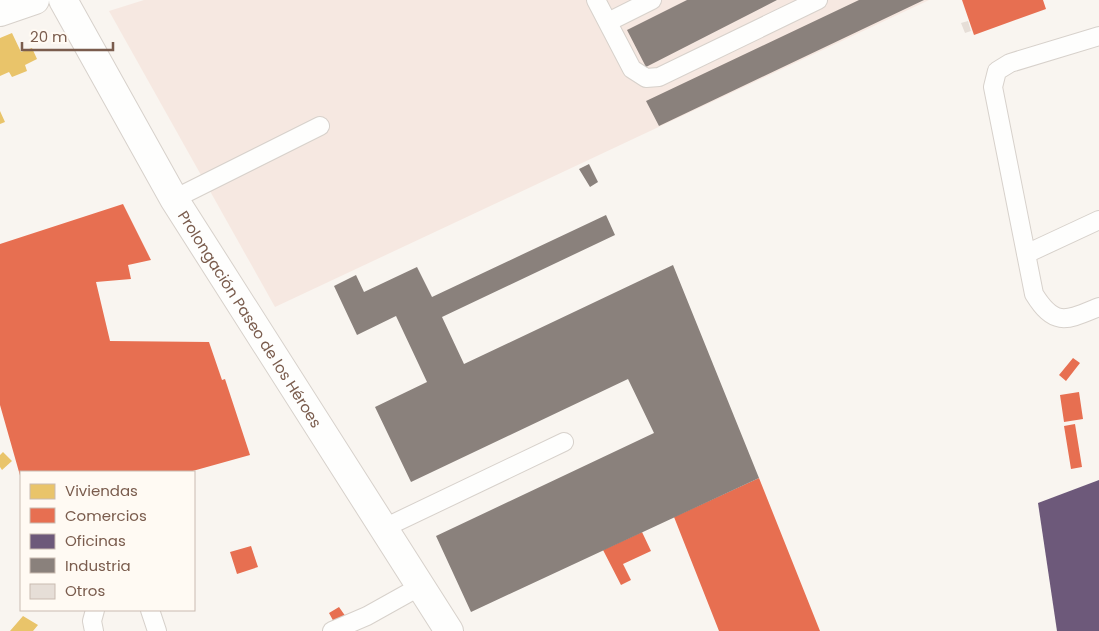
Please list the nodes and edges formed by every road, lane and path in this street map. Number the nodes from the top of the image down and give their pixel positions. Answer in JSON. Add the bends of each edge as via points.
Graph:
{"nodes":[{"id":1,"x":35,"y":0,"type":"edge"},
{"id":2,"x":63,"y":0,"type":"edge"},
{"id":3,"x":596,"y":0,"type":"edge"},
{"id":4,"x":652,"y":0,"type":"edge"},
{"id":5,"x":818,"y":0,"type":"edge"},
{"id":6,"x":0,"y":12,"type":"edge"},
{"id":7,"x":608,"y":22,"type":"junction"},
{"id":8,"x":1099,"y":36,"type":"edge"},
{"id":9,"x":320,"y":126,"type":"dead end"},
{"id":10,"x":174,"y":199,"type":"junction"},
{"id":11,"x":1099,"y":220,"type":"edge"},
{"id":12,"x":1026,"y":254,"type":"junction"},
{"id":13,"x":1099,"y":307,"type":"edge"},
{"id":14,"x":564,"y":442,"type":"dead end"},
{"id":15,"x":382,"y":529,"type":"junction"},
{"id":16,"x":419,"y":587,"type":"junction"},
{"id":17,"x":95,"y":611,"type":"edge"},
{"id":18,"x":150,"y":611,"type":"edge"},
{"id":19,"x":94,"y":631,"type":"edge"},
{"id":20,"x":157,"y":631,"type":"edge"},
{"id":21,"x":332,"y":631,"type":"edge"},
{"id":22,"x":448,"y":631,"type":"edge"}],
"edges":[{"from":1,"to":6,"type":"street"},
{"from":2,"to":10,"type":"street","name":"Prolongación Paseo de los Héroes"},
{"from":3,"to":7,"type":"lane"},
{"from":4,"to":7,"type":"lane"},
{"from":5,"to":7,"type":"lane","via":[[659,77],[646,78],[632,69]]},
{"from":8,"to":12,"type":"lane","via":[[1010,63],[997,71],[993,87]]},
{"from":9,"to":10,"type":"lane"},
{"from":10,"to":15,"type":"street","name":"Prolongación Paseo de los Héroes"},
{"from":11,"to":12,"type":"lane"},
{"from":12,"to":13,"type":"lane","via":[[1034,294],[1043,309],[1055,318],[1069,319]]},
{"from":14,"to":15,"type":"lane"},
{"from":15,"to":16,"type":"street","name":"Prolongación Paseo de los Héroes"},
{"from":16,"to":21,"type":"lane"},
{"from":16,"to":22,"type":"street","name":"Prolongación Paseo de los Héroes"},
{"from":17,"to":19,"type":"lane"},
{"from":18,"to":20,"type":"lane"}]}
